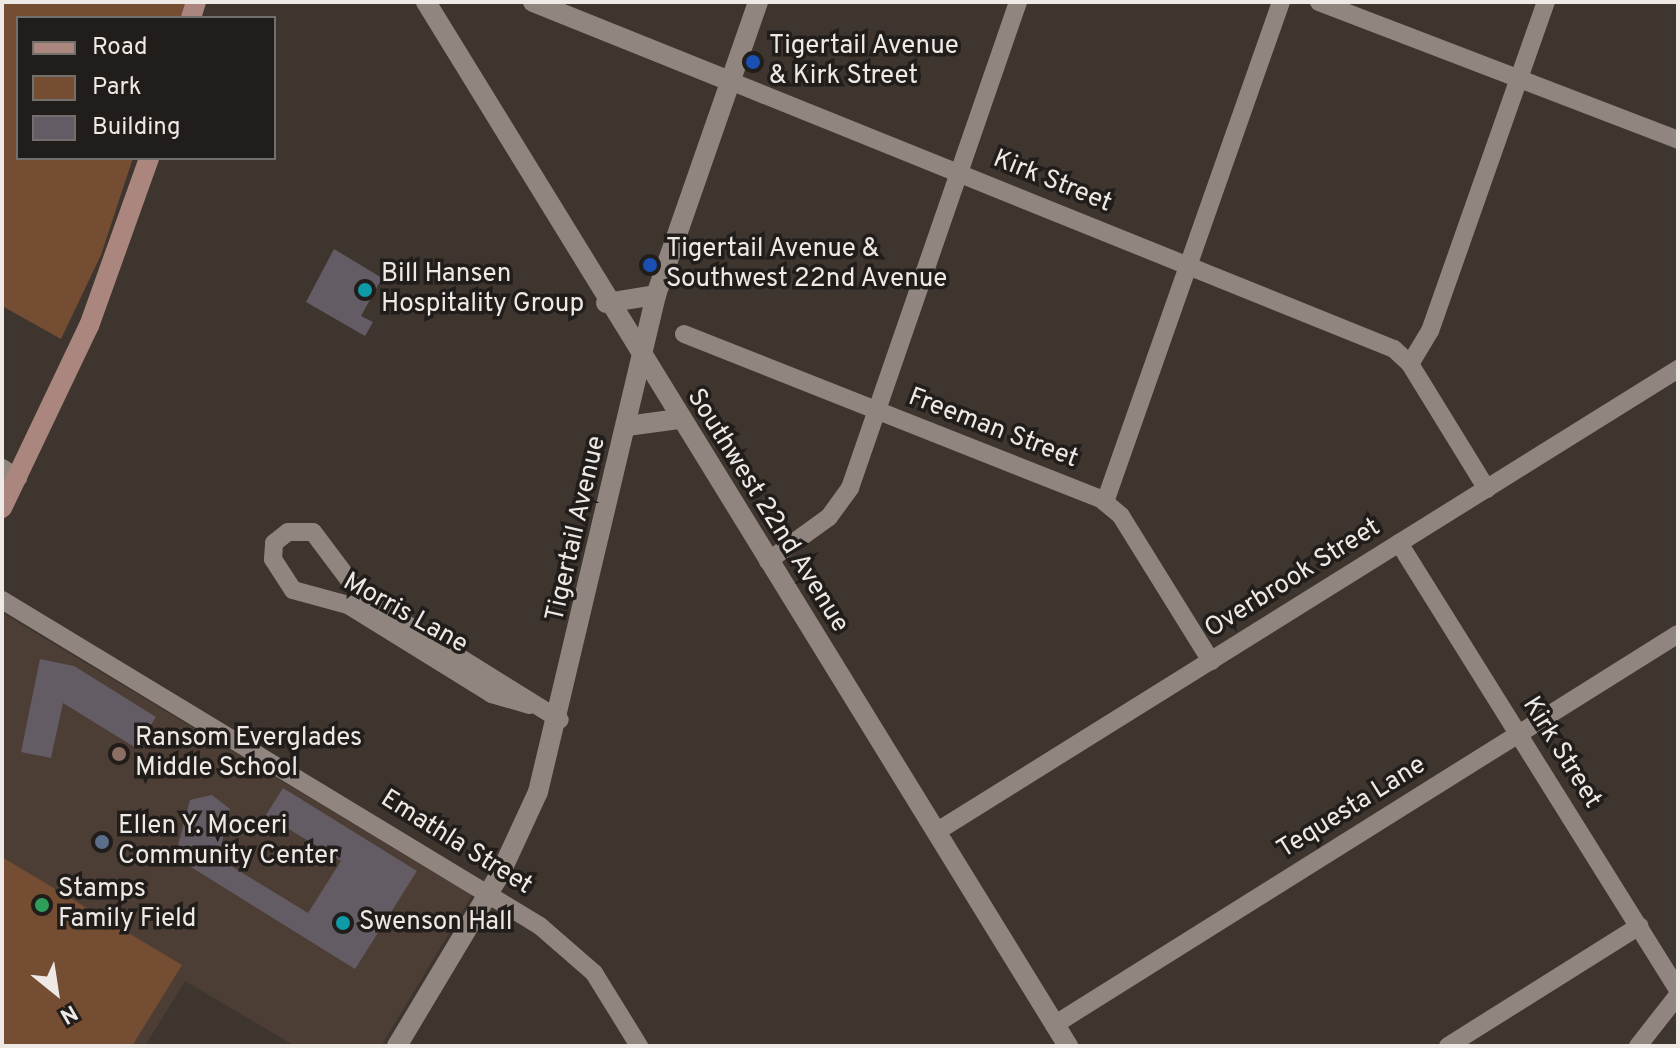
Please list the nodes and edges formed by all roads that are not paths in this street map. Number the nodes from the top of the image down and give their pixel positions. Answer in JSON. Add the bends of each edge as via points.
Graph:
{"nodes":[{"id":1,"x":426,"y":2,"type":"edge"},
{"id":2,"x":533,"y":2,"type":"edge"},
{"id":3,"x":758,"y":2,"type":"edge"},
{"id":4,"x":1018,"y":2,"type":"edge"},
{"id":5,"x":1281,"y":2,"type":"edge"},
{"id":6,"x":1319,"y":2,"type":"edge"},
{"id":7,"x":1546,"y":2,"type":"edge"},
{"id":8,"x":1518,"y":80,"type":"junction"},
{"id":9,"x":730,"y":81,"type":"junction"},
{"id":10,"x":1678,"y":140,"type":"edge"},
{"id":11,"x":148,"y":160,"type":"edge"},
{"id":12,"x":957,"y":172,"type":"junction"},
{"id":13,"x":1188,"y":264,"type":"junction"},
{"id":14,"x":656,"y":295,"type":"junction"},
{"id":15,"x":606,"y":303,"type":"junction"},
{"id":16,"x":684,"y":334,"type":"dead end"},
{"id":17,"x":640,"y":357,"type":"junction"},
{"id":18,"x":1410,"y":364,"type":"junction"},
{"id":19,"x":1678,"y":369,"type":"edge"},
{"id":20,"x":874,"y":409,"type":"junction"},
{"id":21,"x":679,"y":419,"type":"junction"},
{"id":22,"x":627,"y":426,"type":"junction"},
{"id":23,"x":10,"y":473,"type":"edge"},
{"id":24,"x":1487,"y":489,"type":"junction"},
{"id":25,"x":1105,"y":502,"type":"junction"},
{"id":26,"x":2,"y":508,"type":"edge"},
{"id":27,"x":1399,"y":543,"type":"junction"},
{"id":28,"x":768,"y":561,"type":"junction"},
{"id":29,"x":2,"y":600,"type":"edge"},
{"id":30,"x":1678,"y":634,"type":"edge"},
{"id":31,"x":1211,"y":661,"type":"junction"},
{"id":32,"x":530,"y":705,"type":"junction"},
{"id":33,"x":560,"y":720,"type":"junction"},
{"id":34,"x":1519,"y":734,"type":"junction"},
{"id":35,"x":936,"y":832,"type":"junction"},
{"id":36,"x":489,"y":892,"type":"junction"},
{"id":37,"x":1639,"y":926,"type":"junction"},
{"id":38,"x":1678,"y":992,"type":"edge"},
{"id":39,"x":1054,"y":1025,"type":"junction"},
{"id":40,"x":397,"y":1046,"type":"edge"},
{"id":41,"x":639,"y":1046,"type":"edge"},
{"id":42,"x":1068,"y":1046,"type":"edge"},
{"id":43,"x":1448,"y":1046,"type":"edge"},
{"id":44,"x":1638,"y":1046,"type":"edge"}],
"edges":[{"from":1,"to":15,"type":"street","name":"Southwest 22nd Avenue"},
{"from":2,"to":9,"type":"street","name":"Kirk Street"},
{"from":3,"to":9,"type":"street","name":"Tigertail Avenue"},
{"from":4,"to":12,"type":"street"},
{"from":5,"to":13,"type":"street"},
{"from":6,"to":8,"type":"street"},
{"from":7,"to":8,"type":"street"},
{"from":8,"to":10,"type":"street"},
{"from":8,"to":18,"type":"street","via":[[1430,331]]},
{"from":9,"to":12,"type":"street","name":"Kirk Street"},
{"from":9,"to":14,"type":"street","name":"Tigertail Avenue"},
{"from":11,"to":23,"type":"main road","via":[[89,326]]},
{"from":12,"to":13,"type":"street","name":"Kirk Street"},
{"from":12,"to":20,"type":"street"},
{"from":13,"to":18,"type":"street","name":"Kirk Street","via":[[1384,344]]},
{"from":13,"to":25,"type":"street"},
{"from":14,"to":15,"type":"street"},
{"from":14,"to":17,"type":"street","name":"Tigertail Avenue"},
{"from":15,"to":17,"type":"street","name":"Southwest 22nd Avenue"},
{"from":16,"to":20,"type":"street","name":"Freeman Street"},
{"from":17,"to":21,"type":"street","name":"Southwest 22nd Avenue"},
{"from":17,"to":22,"type":"street","name":"Tigertail Avenue"},
{"from":18,"to":24,"type":"street","name":"Kirk Street"},
{"from":19,"to":24,"type":"street","name":"Overbrook Street"},
{"from":20,"to":25,"type":"street","name":"Freeman Street"},
{"from":20,"to":28,"type":"street","via":[[841,503]]},
{"from":21,"to":22,"type":"street"},
{"from":21,"to":28,"type":"street","name":"Southwest 22nd Avenue"},
{"from":22,"to":33,"type":"street","name":"Tigertail Avenue"},
{"from":23,"to":26,"type":"main road"},
{"from":24,"to":27,"type":"street","name":"Overbrook Street"},
{"from":25,"to":31,"type":"street","name":"Freeman Street","via":[[1121,516]]},
{"from":27,"to":31,"type":"street","name":"Overbrook Street"},
{"from":27,"to":34,"type":"street","name":"Kirk Street"},
{"from":28,"to":35,"type":"street","name":"Southwest 22nd Avenue"},
{"from":29,"to":36,"type":"street","name":"Emathla Street"},
{"from":30,"to":34,"type":"street","name":"Tequesta Lane"},
{"from":31,"to":35,"type":"street","name":"Overbrook Street"},
{"from":32,"to":32,"type":"street","name":"Morris Lane","via":[[504,682],[353,589],[320,536],[298,530],[274,543],[277,569],[293,590],[348,605],[492,694]]},
{"from":32,"to":33,"type":"street","name":"Morris Lane"},
{"from":33,"to":36,"type":"street","name":"Tigertail Avenue","via":[[534,804]]},
{"from":34,"to":37,"type":"street","name":"Kirk Street"},
{"from":34,"to":39,"type":"street","name":"Tequesta Lane"},
{"from":35,"to":39,"type":"street","name":"Southwest 22nd Avenue"},
{"from":36,"to":40,"type":"street","name":"Tigertail Avenue"},
{"from":36,"to":41,"type":"street","name":"Emathla Street","via":[[586,965]]},
{"from":37,"to":38,"type":"street","name":"Kirk Street"},
{"from":37,"to":43,"type":"street"},
{"from":38,"to":44,"type":"street"},
{"from":39,"to":42,"type":"street","name":"Southwest 22nd Avenue"}]}
